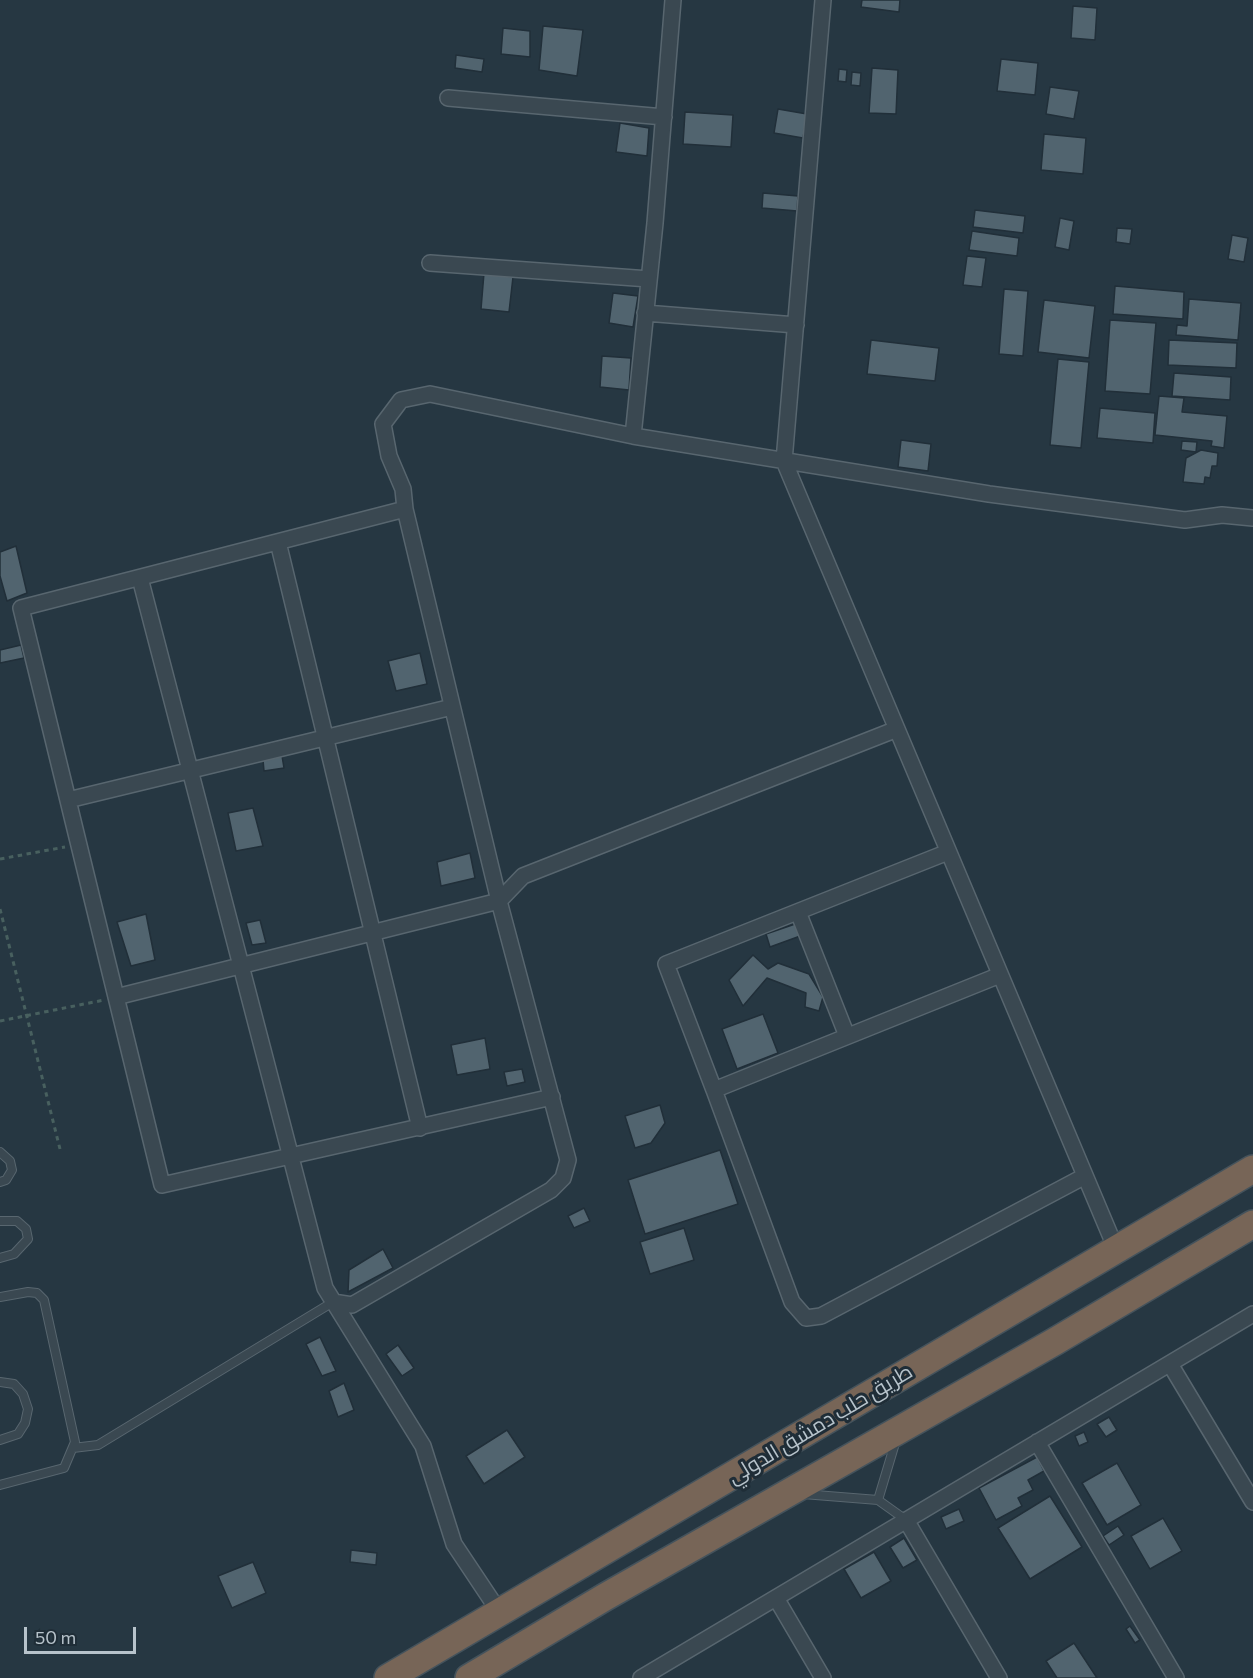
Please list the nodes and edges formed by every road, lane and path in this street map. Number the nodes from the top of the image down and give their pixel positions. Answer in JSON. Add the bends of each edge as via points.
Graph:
{"nodes":[{"id":1,"x":673,"y":0,"type":"edge"},
{"id":2,"x":823,"y":0,"type":"edge"},
{"id":3,"x":448,"y":98,"type":"dead end"},
{"id":4,"x":664,"y":117,"type":"junction"},
{"id":5,"x":430,"y":263,"type":"dead end"},
{"id":6,"x":649,"y":279,"type":"junction"},
{"id":7,"x":645,"y":313,"type":"junction"},
{"id":8,"x":796,"y":325,"type":"junction"},
{"id":9,"x":633,"y":435,"type":"junction"},
{"id":10,"x":784,"y":461,"type":"junction"},
{"id":11,"x":405,"y":509,"type":"junction"},
{"id":12,"x":1253,"y":518,"type":"edge"},
{"id":13,"x":278,"y":542,"type":"junction"},
{"id":14,"x":140,"y":578,"type":"junction"},
{"id":15,"x":452,"y":706,"type":"junction"},
{"id":16,"x":897,"y":729,"type":"junction"},
{"id":17,"x":325,"y":737,"type":"junction"},
{"id":18,"x":191,"y":770,"type":"junction"},
{"id":19,"x":68,"y":800,"type":"junction"},
{"id":20,"x":79,"y":844,"type":"junction"},
{"id":21,"x":948,"y":852,"type":"junction"},
{"id":22,"x":0,"y":859,"type":"edge"},
{"id":23,"x":499,"y":901,"type":"junction"},
{"id":24,"x":0,"y":909,"type":"edge"},
{"id":25,"x":798,"y":912,"type":"junction"},
{"id":26,"x":373,"y":933,"type":"junction"},
{"id":27,"x":241,"y":966,"type":"junction"},
{"id":28,"x":1000,"y":975,"type":"junction"},
{"id":29,"x":116,"y":998,"type":"junction"},
{"id":30,"x":26,"y":1016,"type":"junction"},
{"id":31,"x":0,"y":1021,"type":"edge"},
{"id":32,"x":847,"y":1036,"type":"junction"},
{"id":33,"x":714,"y":1090,"type":"junction"},
{"id":34,"x":552,"y":1097,"type":"junction"},
{"id":35,"x":420,"y":1128,"type":"junction"},
{"id":36,"x":60,"y":1149,"type":"dead end"},
{"id":37,"x":0,"y":1152,"type":"edge"},
{"id":38,"x":291,"y":1157,"type":"junction"},
{"id":39,"x":1253,"y":1169,"type":"edge"},
{"id":40,"x":1085,"y":1176,"type":"junction"},
{"id":41,"x":0,"y":1182,"type":"edge"},
{"id":42,"x":0,"y":1221,"type":"edge"},
{"id":43,"x":1253,"y":1224,"type":"edge"},
{"id":44,"x":1116,"y":1249,"type":"junction"},
{"id":45,"x":0,"y":1258,"type":"edge"},
{"id":46,"x":0,"y":1297,"type":"edge"},
{"id":47,"x":333,"y":1302,"type":"junction"},
{"id":48,"x":1253,"y":1314,"type":"edge"},
{"id":49,"x":1170,"y":1364,"type":"junction"},
{"id":50,"x":0,"y":1382,"type":"edge"},
{"id":51,"x":899,"y":1430,"type":"junction"},
{"id":52,"x":0,"y":1440,"type":"edge"},
{"id":53,"x":1037,"y":1442,"type":"junction"},
{"id":54,"x":73,"y":1448,"type":"junction"},
{"id":55,"x":0,"y":1485,"type":"edge"},
{"id":56,"x":789,"y":1493,"type":"junction"},
{"id":57,"x":878,"y":1500,"type":"junction"},
{"id":58,"x":1253,"y":1502,"type":"edge"},
{"id":59,"x":906,"y":1520,"type":"junction"},
{"id":60,"x":776,"y":1598,"type":"junction"},
{"id":61,"x":500,"y":1612,"type":"junction"},
{"id":62,"x":388,"y":1678,"type":"edge"},
{"id":63,"x":469,"y":1678,"type":"edge"},
{"id":64,"x":641,"y":1678,"type":"edge"},
{"id":65,"x":823,"y":1678,"type":"edge"},
{"id":66,"x":999,"y":1678,"type":"edge"},
{"id":67,"x":1176,"y":1678,"type":"edge"}],
"edges":[{"from":1,"to":4,"type":"street"},
{"from":2,"to":8,"type":"street"},
{"from":3,"to":4,"type":"street"},
{"from":4,"to":6,"type":"street"},
{"from":5,"to":6,"type":"street"},
{"from":6,"to":7,"type":"street"},
{"from":7,"to":8,"type":"street"},
{"from":7,"to":9,"type":"street"},
{"from":8,"to":10,"type":"street"},
{"from":9,"to":10,"type":"street"},
{"from":9,"to":11,"type":"street","via":[[430,394],[401,400],[383,424],[389,456],[403,489]]},
{"from":10,"to":12,"type":"street","via":[[1185,520],[1222,515]]},
{"from":10,"to":16,"type":"street"},
{"from":11,"to":13,"type":"street"},
{"from":11,"to":15,"type":"street"},
{"from":13,"to":14,"type":"street"},
{"from":13,"to":17,"type":"street"},
{"from":14,"to":18,"type":"street"},
{"from":14,"to":19,"type":"street","via":[[21,608]]},
{"from":15,"to":17,"type":"street"},
{"from":15,"to":23,"type":"street"},
{"from":16,"to":21,"type":"street"},
{"from":16,"to":23,"type":"street","via":[[523,876]]},
{"from":17,"to":18,"type":"street"},
{"from":17,"to":26,"type":"street"},
{"from":18,"to":19,"type":"street"},
{"from":18,"to":27,"type":"street"},
{"from":19,"to":20,"type":"street"},
{"from":20,"to":22,"type":"path"},
{"from":20,"to":29,"type":"street"},
{"from":21,"to":25,"type":"street"},
{"from":21,"to":28,"type":"street"},
{"from":23,"to":26,"type":"street"},
{"from":23,"to":34,"type":"street"},
{"from":24,"to":30,"type":"path"},
{"from":25,"to":32,"type":"street"},
{"from":25,"to":33,"type":"street","via":[[666,964]]},
{"from":26,"to":27,"type":"street"},
{"from":26,"to":35,"type":"street"},
{"from":27,"to":29,"type":"street"},
{"from":27,"to":38,"type":"street"},
{"from":28,"to":32,"type":"street"},
{"from":28,"to":40,"type":"street"},
{"from":29,"to":30,"type":"path"},
{"from":29,"to":38,"type":"street","via":[[162,1185]]},
{"from":30,"to":31,"type":"path"},
{"from":30,"to":36,"type":"path"},
{"from":32,"to":33,"type":"street"},
{"from":33,"to":40,"type":"street","via":[[792,1302],[806,1318],[821,1316]]},
{"from":34,"to":35,"type":"street"},
{"from":34,"to":47,"type":"street","via":[[568,1160],[563,1178],[550,1190],[352,1305]]},
{"from":35,"to":38,"type":"street"},
{"from":37,"to":41,"type":"lane","via":[[10,1161],[12,1170]]},
{"from":38,"to":47,"type":"street","via":[[325,1288]]},
{"from":39,"to":44,"type":"highway","name":"طريق حلب دمشق الدولي"},
{"from":40,"to":44,"type":"street"},
{"from":42,"to":45,"type":"lane","via":[[17,1221],[26,1229],[28,1239],[14,1254]]},
{"from":43,"to":51,"type":"highway","name":"طريق حلب دمشق الدولي"},
{"from":44,"to":61,"type":"highway","name":"طريق حلب دمشق الدولي"},
{"from":46,"to":54,"type":"lane","via":[[28,1292],[37,1293],[44,1300],[73,1429]]},
{"from":47,"to":54,"type":"lane","via":[[98,1445]]},
{"from":47,"to":61,"type":"street","via":[[423,1446],[454,1544]]},
{"from":48,"to":49,"type":"street"},
{"from":49,"to":53,"type":"street"},
{"from":49,"to":58,"type":"street"},
{"from":50,"to":52,"type":"lane","via":[[14,1384],[28,1409],[18,1434]]},
{"from":51,"to":56,"type":"highway","name":"طريق حلب دمشق الدولي"},
{"from":51,"to":57,"type":"lane"},
{"from":53,"to":59,"type":"street"},
{"from":53,"to":67,"type":"street"},
{"from":54,"to":55,"type":"lane","via":[[64,1468]]},
{"from":56,"to":57,"type":"lane"},
{"from":56,"to":63,"type":"highway","name":"طريق حلب دمشق الدولي"},
{"from":57,"to":59,"type":"lane"},
{"from":59,"to":60,"type":"street"},
{"from":59,"to":66,"type":"street"},
{"from":60,"to":64,"type":"street"},
{"from":60,"to":65,"type":"street"},
{"from":61,"to":62,"type":"highway","name":"طريق حلب دمشق الدولي"}]}
